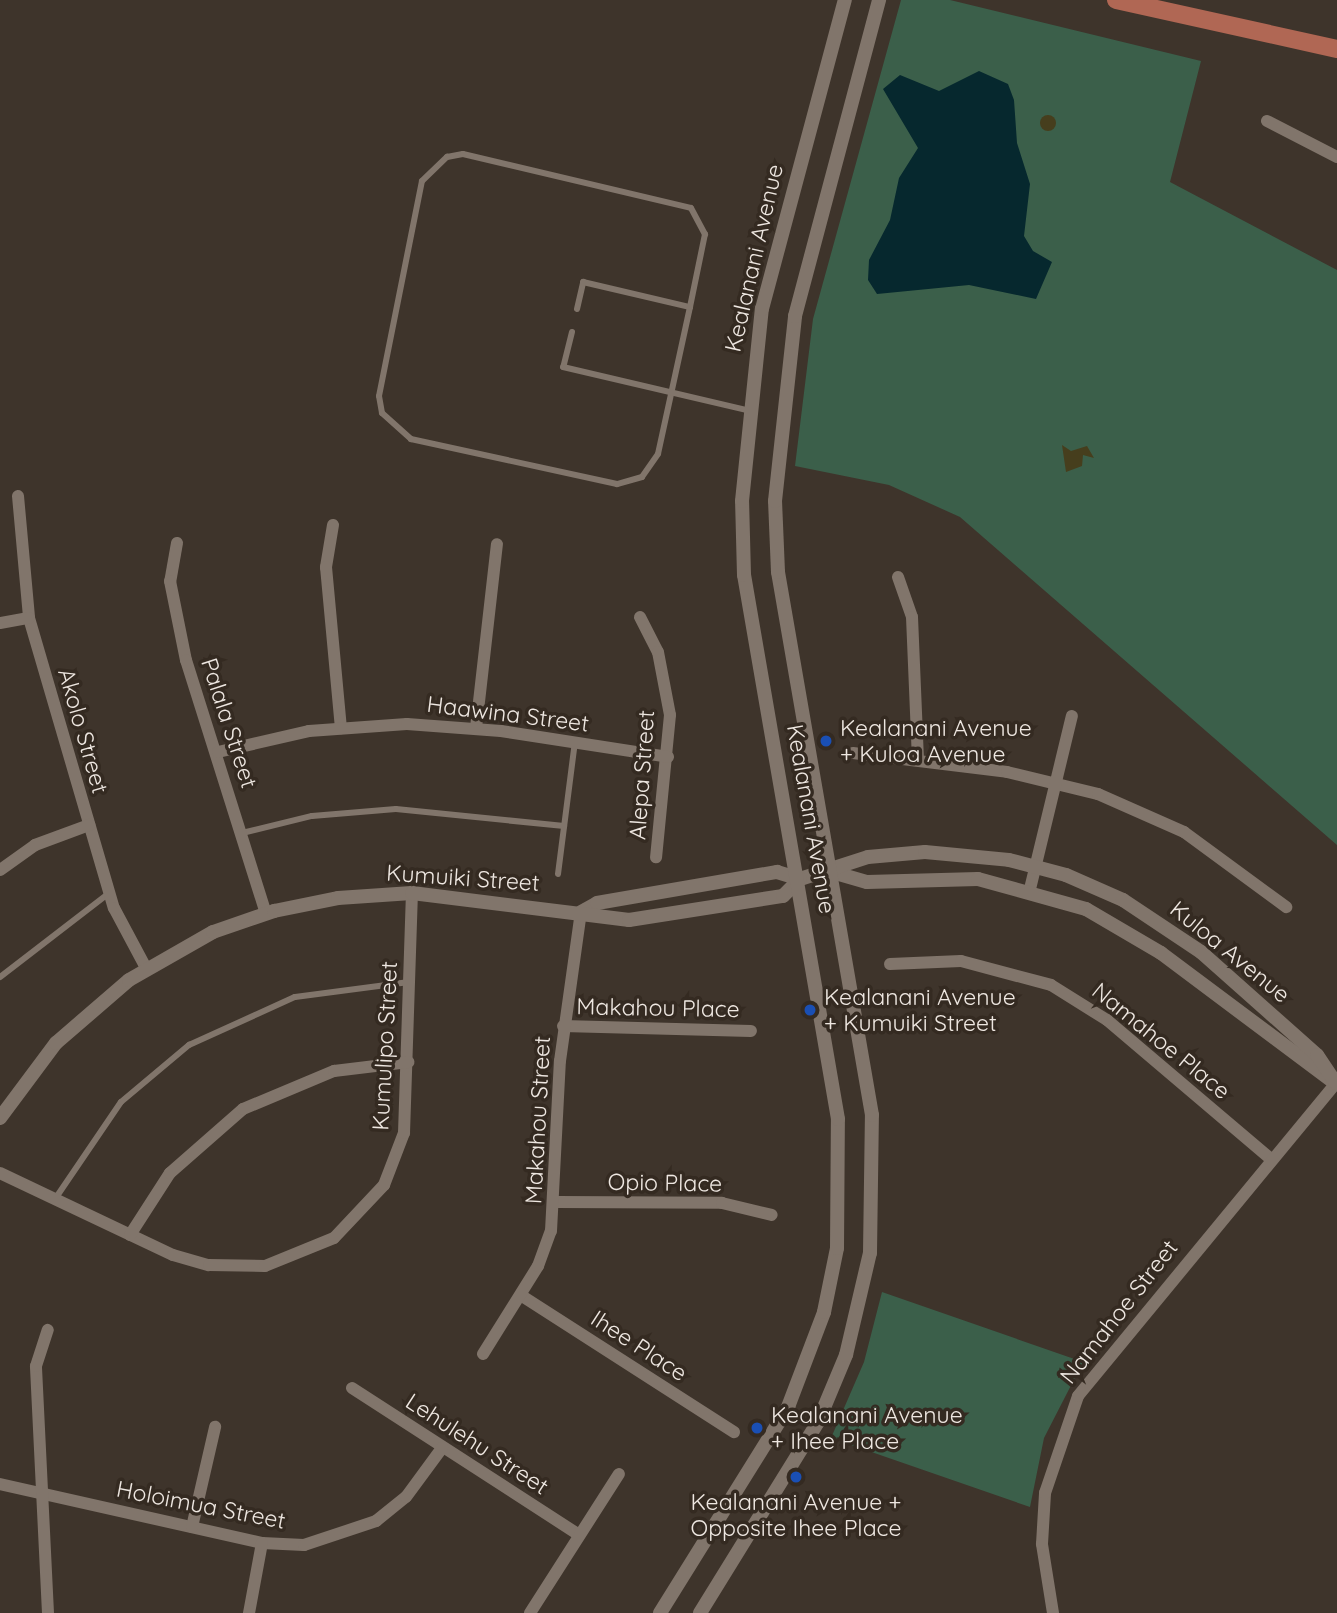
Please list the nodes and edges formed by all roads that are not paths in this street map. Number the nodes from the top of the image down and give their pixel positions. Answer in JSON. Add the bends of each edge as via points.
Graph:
{"nodes":[{"id":1,"x":845,"y":0,"type":"edge"},
{"id":2,"x":879,"y":0,"type":"edge"},
{"id":3,"x":1125,"y":2,"type":"edge"},
{"id":4,"x":1337,"y":49,"type":"edge"},
{"id":5,"x":1267,"y":121,"type":"dead end"},
{"id":6,"x":1337,"y":157,"type":"edge"},
{"id":7,"x":690,"y":307,"type":"junction"},
{"id":8,"x":577,"y":309,"type":"dead end"},
{"id":9,"x":572,"y":332,"type":"dead end"},
{"id":10,"x":673,"y":393,"type":"junction"},
{"id":11,"x":747,"y":410,"type":"junction"},
{"id":12,"x":18,"y":496,"type":"dead end"},
{"id":13,"x":333,"y":525,"type":"dead end"},
{"id":14,"x":177,"y":543,"type":"dead end"},
{"id":15,"x":497,"y":544,"type":"dead end"},
{"id":16,"x":898,"y":577,"type":"dead end"},
{"id":17,"x":640,"y":617,"type":"dead end"},
{"id":18,"x":29,"y":618,"type":"junction"},
{"id":19,"x":0,"y":623,"type":"edge"},
{"id":20,"x":1072,"y":716,"type":"dead end"},
{"id":21,"x":341,"y":728,"type":"junction"},
{"id":22,"x":476,"y":728,"type":"junction"},
{"id":23,"x":575,"y":742,"type":"junction"},
{"id":24,"x":218,"y":752,"type":"junction"},
{"id":25,"x":853,"y":753,"type":"dead end"},
{"id":26,"x":668,"y":757,"type":"junction"},
{"id":27,"x":918,"y":760,"type":"junction"},
{"id":28,"x":1057,"y":783,"type":"junction"},
{"id":29,"x":89,"y":825,"type":"junction"},
{"id":30,"x":564,"y":826,"type":"junction"},
{"id":31,"x":242,"y":833,"type":"junction"},
{"id":32,"x":656,"y":857,"type":"dead end"},
{"id":33,"x":1036,"y":866,"type":"junction"},
{"id":34,"x":0,"y":870,"type":"edge"},
{"id":35,"x":832,"y":872,"type":"junction"},
{"id":36,"x":558,"y":873,"type":"dead end"},
{"id":37,"x":800,"y":879,"type":"junction"},
{"id":38,"x":1030,"y":889,"type":"junction"},
{"id":39,"x":109,"y":893,"type":"junction"},
{"id":40,"x":412,"y":893,"type":"junction"},
{"id":41,"x":1286,"y":906,"type":"dead end"},
{"id":42,"x":581,"y":912,"type":"junction"},
{"id":43,"x":266,"y":913,"type":"junction"},
{"id":44,"x":890,"y":964,"type":"dead end"},
{"id":45,"x":146,"y":968,"type":"junction"},
{"id":46,"x":0,"y":977,"type":"edge"},
{"id":47,"x":410,"y":982,"type":"junction"},
{"id":48,"x":563,"y":1026,"type":"junction"},
{"id":49,"x":751,"y":1031,"type":"dead end"},
{"id":50,"x":408,"y":1062,"type":"junction"},
{"id":51,"x":1337,"y":1083,"type":"edge"},
{"id":52,"x":0,"y":1118,"type":"edge"},
{"id":53,"x":1271,"y":1160,"type":"junction"},
{"id":54,"x":0,"y":1173,"type":"edge"},
{"id":55,"x":55,"y":1199,"type":"junction"},
{"id":56,"x":557,"y":1202,"type":"junction"},
{"id":57,"x":772,"y":1215,"type":"dead end"},
{"id":58,"x":130,"y":1235,"type":"junction"},
{"id":59,"x":522,"y":1296,"type":"junction"},
{"id":60,"x":48,"y":1330,"type":"dead end"},
{"id":61,"x":483,"y":1354,"type":"dead end"},
{"id":62,"x":352,"y":1388,"type":"dead end"},
{"id":63,"x":215,"y":1427,"type":"dead end"},
{"id":64,"x":734,"y":1432,"type":"dead end"},
{"id":65,"x":442,"y":1448,"type":"junction"},
{"id":66,"x":619,"y":1474,"type":"dead end"},
{"id":67,"x":0,"y":1484,"type":"edge"},
{"id":68,"x":41,"y":1493,"type":"junction"},
{"id":69,"x":192,"y":1527,"type":"junction"},
{"id":70,"x":579,"y":1535,"type":"junction"},
{"id":71,"x":262,"y":1543,"type":"junction"},
{"id":72,"x":48,"y":1613,"type":"edge"},
{"id":73,"x":250,"y":1613,"type":"edge"},
{"id":74,"x":530,"y":1613,"type":"edge"},
{"id":75,"x":660,"y":1613,"type":"edge"},
{"id":76,"x":700,"y":1613,"type":"edge"},
{"id":77,"x":1054,"y":1613,"type":"edge"}],
"edges":[{"from":1,"to":11,"type":"street","name":"Kealanani Avenue","via":[[771,270]]},
{"from":2,"to":35,"type":"street","name":"Kealanani Avenue","via":[[795,316],[776,465],[778,572]]},
{"from":3,"to":4,"type":"main road"},
{"from":5,"to":6,"type":"street"},
{"from":7,"to":8,"type":"lane","via":[[583,282]]},
{"from":7,"to":10,"type":"lane"},
{"from":7,"to":10,"type":"lane","via":[[705,234],[691,208],[463,154],[432,167],[422,181],[379,396],[398,433],[628,483],[652,467]]},
{"from":9,"to":10,"type":"lane","via":[[563,367]]},
{"from":10,"to":11,"type":"lane"},
{"from":11,"to":37,"type":"street","name":"Kealanani Avenue","via":[[744,575]]},
{"from":12,"to":18,"type":"street","name":"Akolo Street"},
{"from":13,"to":21,"type":"street","via":[[326,567]]},
{"from":14,"to":24,"type":"street","name":"Palala Street","via":[[171,591]]},
{"from":15,"to":22,"type":"street"},
{"from":16,"to":27,"type":"street","via":[[912,617]]},
{"from":17,"to":26,"type":"street","name":"Alepa Street","via":[[658,652],[668,701]]},
{"from":18,"to":19,"type":"street"},
{"from":18,"to":29,"type":"street","name":"Akolo Street"},
{"from":20,"to":28,"type":"street"},
{"from":21,"to":22,"type":"street","name":"Haawina Street"},
{"from":21,"to":24,"type":"street","name":"Haawina Street"},
{"from":22,"to":23,"type":"street","name":"Haawina Street"},
{"from":23,"to":26,"type":"street","name":"Haawina Street"},
{"from":23,"to":30,"type":"lane"},
{"from":24,"to":31,"type":"street","name":"Palala Street"},
{"from":25,"to":27,"type":"street"},
{"from":26,"to":32,"type":"street","name":"Alepa Street"},
{"from":27,"to":28,"type":"street"},
{"from":28,"to":33,"type":"street"},
{"from":28,"to":41,"type":"street","via":[[1184,832]]},
{"from":29,"to":34,"type":"street","via":[[35,845]]},
{"from":29,"to":39,"type":"street","name":"Akolo Street"},
{"from":30,"to":31,"type":"lane","via":[[396,809],[312,816]]},
{"from":30,"to":36,"type":"lane"},
{"from":31,"to":43,"type":"street","name":"Palala Street"},
{"from":33,"to":35,"type":"street","name":"Kuloa Avenue","via":[[925,852],[868,857]]},
{"from":33,"to":38,"type":"street"},
{"from":33,"to":51,"type":"street","name":"Kuloa Avenue","via":[[1095,887],[1176,933],[1317,1055]]},
{"from":35,"to":37,"type":"street","name":"Kuloa Avenue"},
{"from":35,"to":38,"type":"street","name":"Kuloa Avenue","via":[[867,882],[952,877]]},
{"from":35,"to":76,"type":"street","name":"Kealanani Avenue","via":[[872,1115],[875,1184],[868,1265],[846,1355],[818,1422]]},
{"from":37,"to":42,"type":"street","name":"Kumuiki Street","via":[[777,872],[597,903]]},
{"from":37,"to":42,"type":"street","name":"Kumuiki Street","via":[[783,896],[629,920]]},
{"from":37,"to":75,"type":"street","name":"Kealanani Avenue","via":[[841,1151],[831,1280],[788,1407]]},
{"from":38,"to":51,"type":"street","name":"Kuloa Avenue","via":[[1137,936]]},
{"from":39,"to":45,"type":"street","name":"Akolo Street"},
{"from":39,"to":46,"type":"lane"},
{"from":40,"to":42,"type":"street","name":"Kumuiki Street"},
{"from":40,"to":43,"type":"street","name":"Kumuiki Street","via":[[338,898]]},
{"from":40,"to":47,"type":"street","name":"Kumulipo Street"},
{"from":42,"to":48,"type":"street","name":"Makahou Street"},
{"from":43,"to":45,"type":"street","name":"Kumuiki Street"},
{"from":44,"to":53,"type":"street","name":"Namahoe Place","via":[[985,964],[1061,990],[1107,1020]]},
{"from":45,"to":52,"type":"street","name":"Kumuiki Street","via":[[57,1044]]},
{"from":47,"to":50,"type":"street","name":"Kumulipo Street"},
{"from":47,"to":55,"type":"lane","via":[[295,998],[189,1045],[121,1102]]},
{"from":48,"to":49,"type":"street","name":"Makahou Place"},
{"from":48,"to":56,"type":"street","name":"Makahou Street"},
{"from":50,"to":58,"type":"street","via":[[322,1074],[243,1110],[186,1155]]},
{"from":50,"to":58,"type":"street","name":"Kumulipo Street","via":[[407,1115],[392,1168],[368,1207],[334,1238],[283,1262],[237,1268],[190,1261]]},
{"from":51,"to":53,"type":"street","name":"Namahoe Street"},
{"from":53,"to":77,"type":"street","name":"Namahoe Street","via":[[1107,1353],[1066,1419],[1042,1518]]},
{"from":54,"to":55,"type":"street","name":"Kumulipo Street"},
{"from":55,"to":58,"type":"street","name":"Kumulipo Street"},
{"from":56,"to":57,"type":"street","name":"Opio Place","via":[[722,1203]]},
{"from":56,"to":59,"type":"street","name":"Makahou Street","via":[[545,1249]]},
{"from":59,"to":61,"type":"street","name":"Makahou Street"},
{"from":59,"to":64,"type":"street","name":"Ihee Place"},
{"from":60,"to":68,"type":"street","via":[[36,1366]]},
{"from":62,"to":65,"type":"street","name":"Lehulehu Street"},
{"from":63,"to":69,"type":"street"},
{"from":65,"to":70,"type":"street","name":"Lehulehu Street"},
{"from":65,"to":71,"type":"street","name":"Holoimua Street","via":[[407,1497],[360,1530],[304,1545]]},
{"from":66,"to":70,"type":"street"},
{"from":67,"to":68,"type":"street","name":"Holoimua Street"},
{"from":68,"to":69,"type":"street","name":"Holoimua Street"},
{"from":68,"to":72,"type":"street"},
{"from":69,"to":71,"type":"street","name":"Holoimua Street"},
{"from":70,"to":74,"type":"street"},
{"from":71,"to":73,"type":"street"}]}
